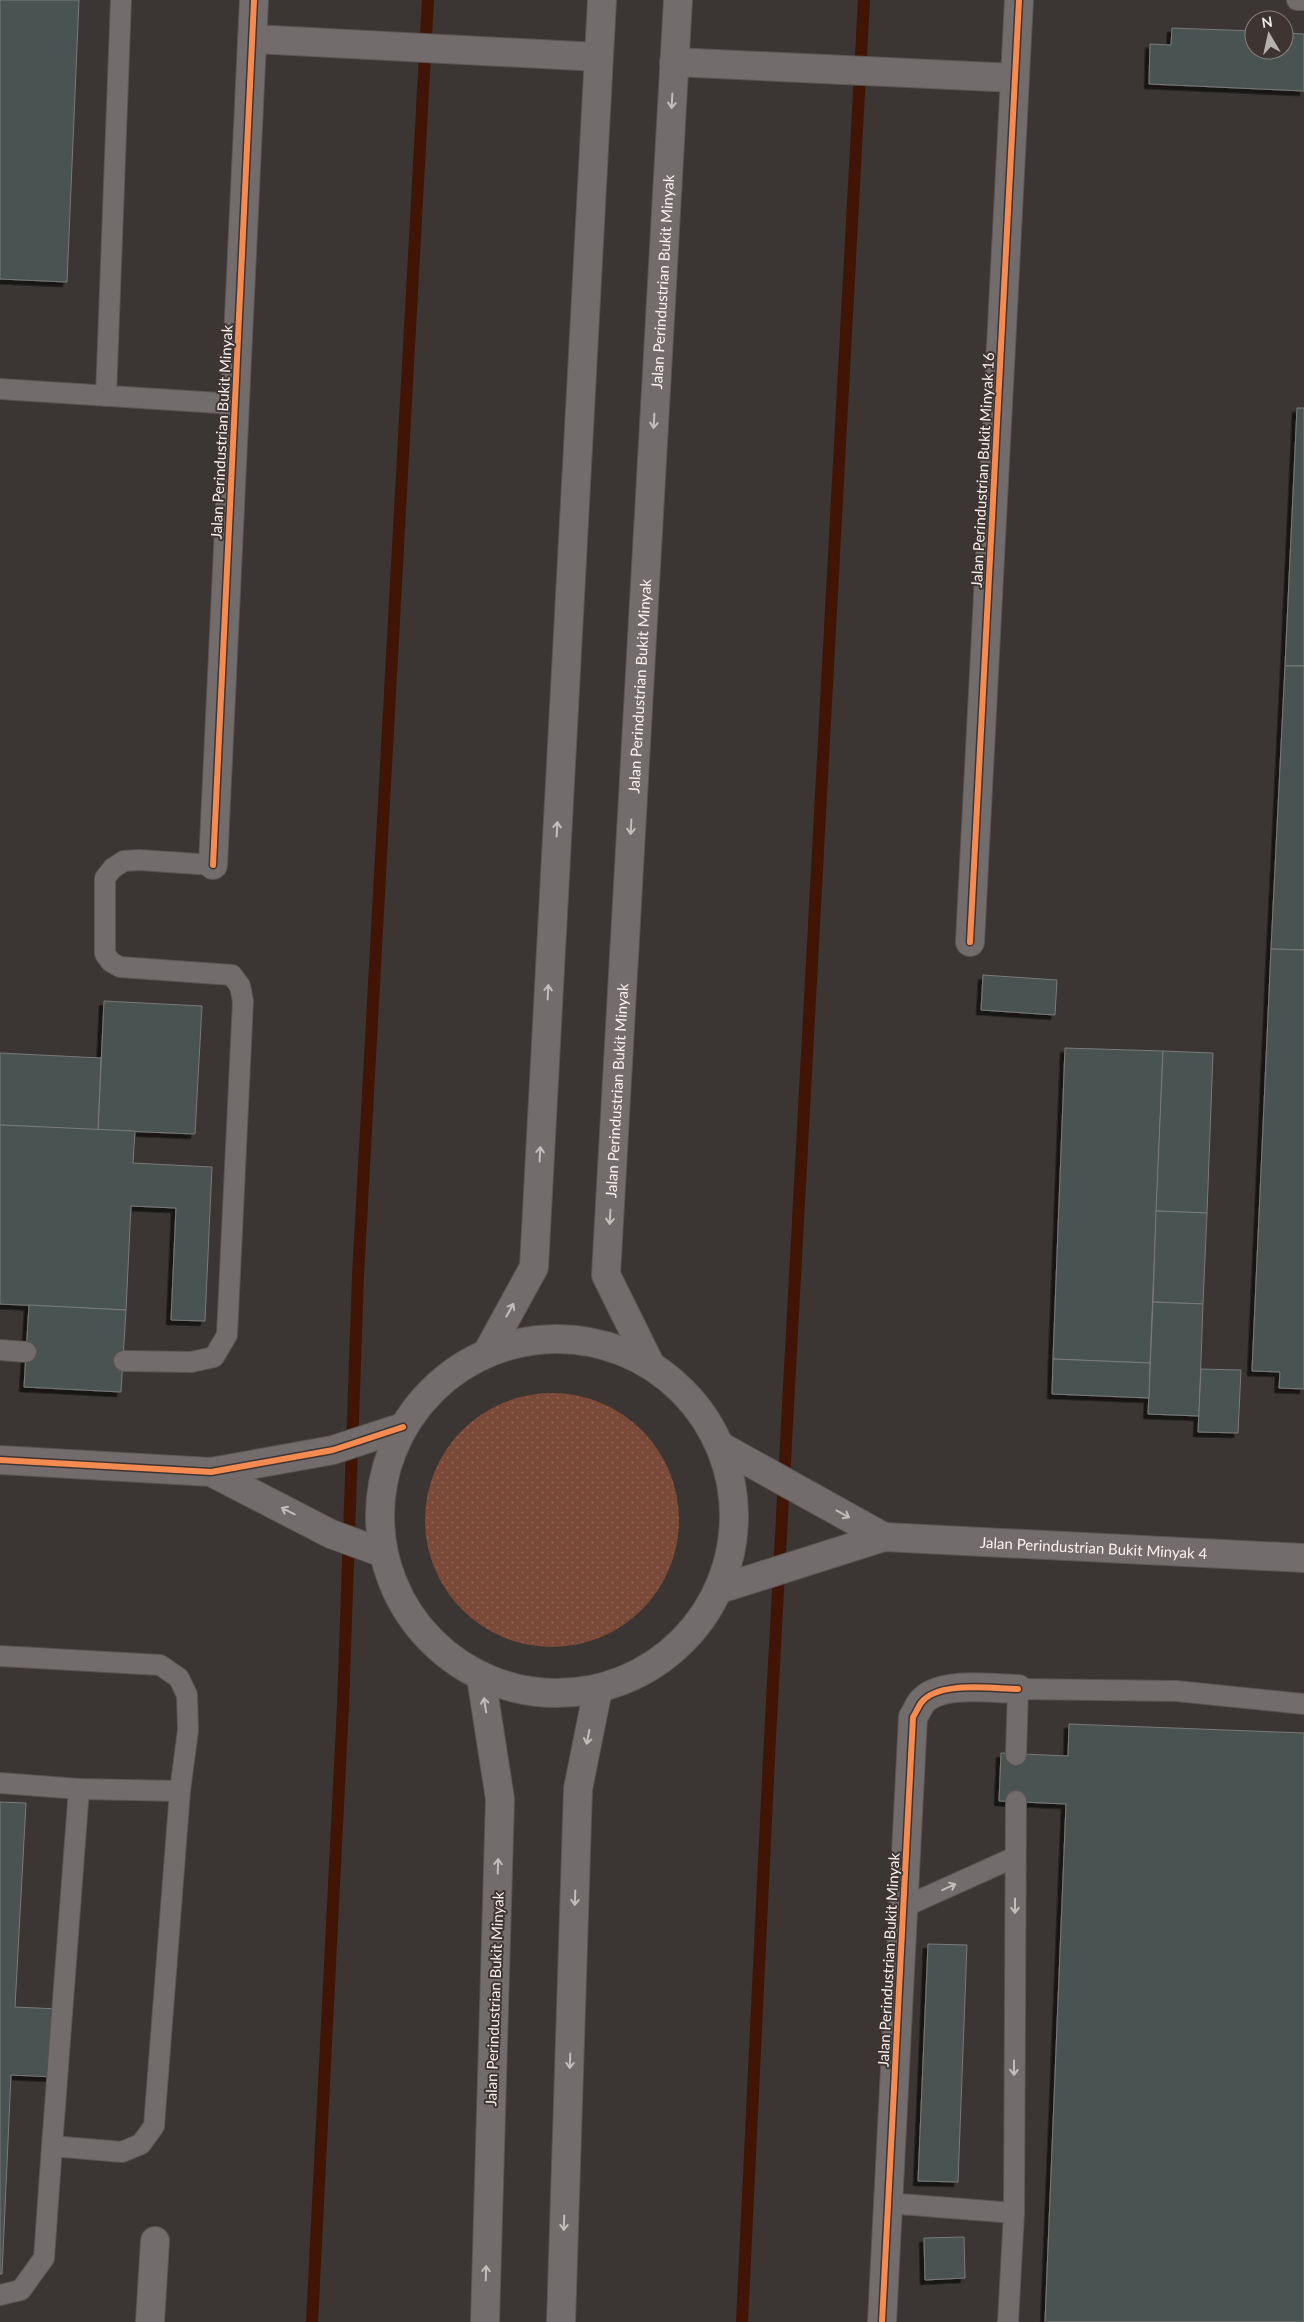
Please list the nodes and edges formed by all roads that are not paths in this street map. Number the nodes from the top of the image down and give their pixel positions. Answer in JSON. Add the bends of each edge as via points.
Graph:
{"nodes":[{"id":1,"x":121,"y":0,"type":"edge"},
{"id":2,"x":254,"y":0,"type":"edge"},
{"id":3,"x":602,"y":0,"type":"edge"},
{"id":4,"x":678,"y":0,"type":"edge"},
{"id":5,"x":1019,"y":0,"type":"edge"},
{"id":6,"x":1297,"y":0,"type":"edge"},
{"id":7,"x":1304,"y":0,"type":"edge"},
{"id":8,"x":252,"y":39,"type":"junction"},
{"id":9,"x":598,"y":57,"type":"junction"},
{"id":10,"x":674,"y":62,"type":"junction"},
{"id":11,"x":1015,"y":78,"type":"junction"},
{"id":12,"x":0,"y":390,"type":"edge"},
{"id":13,"x":106,"y":396,"type":"junction"},
{"id":14,"x":235,"y":404,"type":"junction"},
{"id":15,"x":213,"y":865,"type":"joint"},
{"id":16,"x":970,"y":942,"type":"dead end"},
{"id":17,"x":0,"y":1350,"type":"edge"},
{"id":18,"x":26,"y":1352,"type":"dead end"},
{"id":19,"x":486,"y":1353,"type":"junction"},
{"id":20,"x":124,"y":1362,"type":"dead end"},
{"id":21,"x":650,"y":1364,"type":"junction"},
{"id":22,"x":403,"y":1427,"type":"junction"},
{"id":23,"x":722,"y":1447,"type":"junction"},
{"id":24,"x":0,"y":1460,"type":"edge"},
{"id":25,"x":211,"y":1472,"type":"junction"},
{"id":26,"x":884,"y":1538,"type":"junction"},
{"id":27,"x":373,"y":1550,"type":"junction"},
{"id":28,"x":1304,"y":1558,"type":"edge"},
{"id":29,"x":720,"y":1589,"type":"junction"},
{"id":30,"x":0,"y":1656,"type":"edge"},
{"id":31,"x":481,"y":1677,"type":"junction"},
{"id":32,"x":598,"y":1689,"type":"junction"},
{"id":33,"x":1018,"y":1689,"type":"junction"},
{"id":34,"x":1304,"y":1704,"type":"edge"},
{"id":35,"x":1016,"y":1755,"type":"dead end"},
{"id":36,"x":0,"y":1783,"type":"edge"},
{"id":37,"x":79,"y":1789,"type":"junction"},
{"id":38,"x":180,"y":1791,"type":"junction"},
{"id":39,"x":1016,"y":1801,"type":"dead end"},
{"id":40,"x":1015,"y":1857,"type":"junction"},
{"id":41,"x":904,"y":1907,"type":"junction"},
{"id":42,"x":52,"y":2146,"type":"junction"},
{"id":43,"x":887,"y":2203,"type":"junction"},
{"id":44,"x":1014,"y":2213,"type":"junction"},
{"id":45,"x":154,"y":2241,"type":"dead end"},
{"id":46,"x":0,"y":2295,"type":"edge"},
{"id":47,"x":150,"y":2322,"type":"edge"},
{"id":48,"x":485,"y":2322,"type":"edge"},
{"id":49,"x":561,"y":2322,"type":"edge"},
{"id":50,"x":882,"y":2322,"type":"edge"},
{"id":51,"x":1008,"y":2322,"type":"edge"}],
"edges":[{"from":1,"to":13,"type":"lane"},
{"from":2,"to":8,"type":"main road","name":"Jalan Perindustrian Bukit Minyak"},
{"from":3,"to":9,"type":"main road"},
{"from":4,"to":10,"type":"main road","name":"Jalan Perindustrian Bukit Minyak"},
{"from":5,"to":11,"type":"main road","name":"Jalan Perindustrian Bukit Minyak 16"},
{"from":6,"to":7,"type":"lane"},
{"from":8,"to":9,"type":"main road"},
{"from":8,"to":14,"type":"main road","name":"Jalan Perindustrian Bukit Minyak"},
{"from":19,"to":9,"type":"main road","one_way":true,"via":[[534,1266]]},
{"from":10,"to":11,"type":"main road"},
{"from":10,"to":21,"type":"main road","name":"Jalan Perindustrian Bukit Minyak","one_way":true,"via":[[606,1275]]},
{"from":11,"to":16,"type":"main road","name":"Jalan Perindustrian Bukit Minyak 16"},
{"from":12,"to":13,"type":"lane"},
{"from":13,"to":14,"type":"lane"},
{"from":14,"to":15,"type":"main road","name":"Jalan Perindustrian Bukit Minyak"},
{"from":15,"to":20,"type":"lane","via":[[124,860],[105,878],[105,954],[111,962],[120,966],[232,975],[240,986],[243,1001],[227,1335],[214,1357],[191,1362]]},
{"from":17,"to":18,"type":"lane"},
{"from":19,"to":21,"type":"main road","via":[[541,1339],[598,1343]]},
{"from":19,"to":22,"type":"main road","via":[[439,1383]]},
{"from":21,"to":23,"type":"main road","via":[[693,1400]]},
{"from":22,"to":25,"type":"main road","via":[[333,1450]]},
{"from":22,"to":27,"type":"main road","via":[[386,1466]]},
{"from":23,"to":26,"type":"main road","one_way":true},
{"from":23,"to":29,"type":"main road","via":[[735,1496],[733,1547]]},
{"from":24,"to":25,"type":"main road"},
{"from":27,"to":25,"type":"main road","one_way":true,"via":[[331,1534]]},
{"from":26,"to":28,"type":"main road","name":"Jalan Perindustrian Bukit Minyak 4"},
{"from":26,"to":29,"type":"main road"},
{"from":27,"to":31,"type":"main road","via":[[397,1595],[432,1643]]},
{"from":29,"to":32,"type":"main road","via":[[697,1626],[652,1666]]},
{"from":30,"to":38,"type":"lane","via":[[160,1666],[179,1678],[187,1695],[188,1730]]},
{"from":31,"to":32,"type":"main road","via":[[538,1693]]},
{"from":48,"to":31,"type":"main road","name":"Jalan Perindustrian Bukit Minyak","one_way":true,"via":[[500,1799]]},
{"from":32,"to":49,"type":"main road","one_way":true,"via":[[578,1789]]},
{"from":33,"to":34,"type":"lane","via":[[1176,1691]]},
{"from":33,"to":35,"type":"lane"},
{"from":33,"to":41,"type":"main road","name":"Jalan Perindustrian Bukit Minyak","via":[[953,1688],[935,1693],[922,1702],[914,1717]]},
{"from":36,"to":37,"type":"lane"},
{"from":37,"to":38,"type":"lane"},
{"from":37,"to":42,"type":"lane"},
{"from":38,"to":42,"type":"lane","via":[[154,2126],[141,2144],[122,2152]]},
{"from":39,"to":40,"type":"lane"},
{"from":41,"to":40,"type":"lane","one_way":true},
{"from":40,"to":44,"type":"lane","one_way":true},
{"from":41,"to":43,"type":"main road","name":"Jalan Perindustrian Bukit Minyak"},
{"from":42,"to":46,"type":"lane","via":[[44,2258],[21,2290]]},
{"from":43,"to":44,"type":"lane"},
{"from":43,"to":50,"type":"main road","name":"Jalan Perindustrian Bukit Minyak"},
{"from":44,"to":51,"type":"lane"},
{"from":45,"to":47,"type":"main road"}]}
